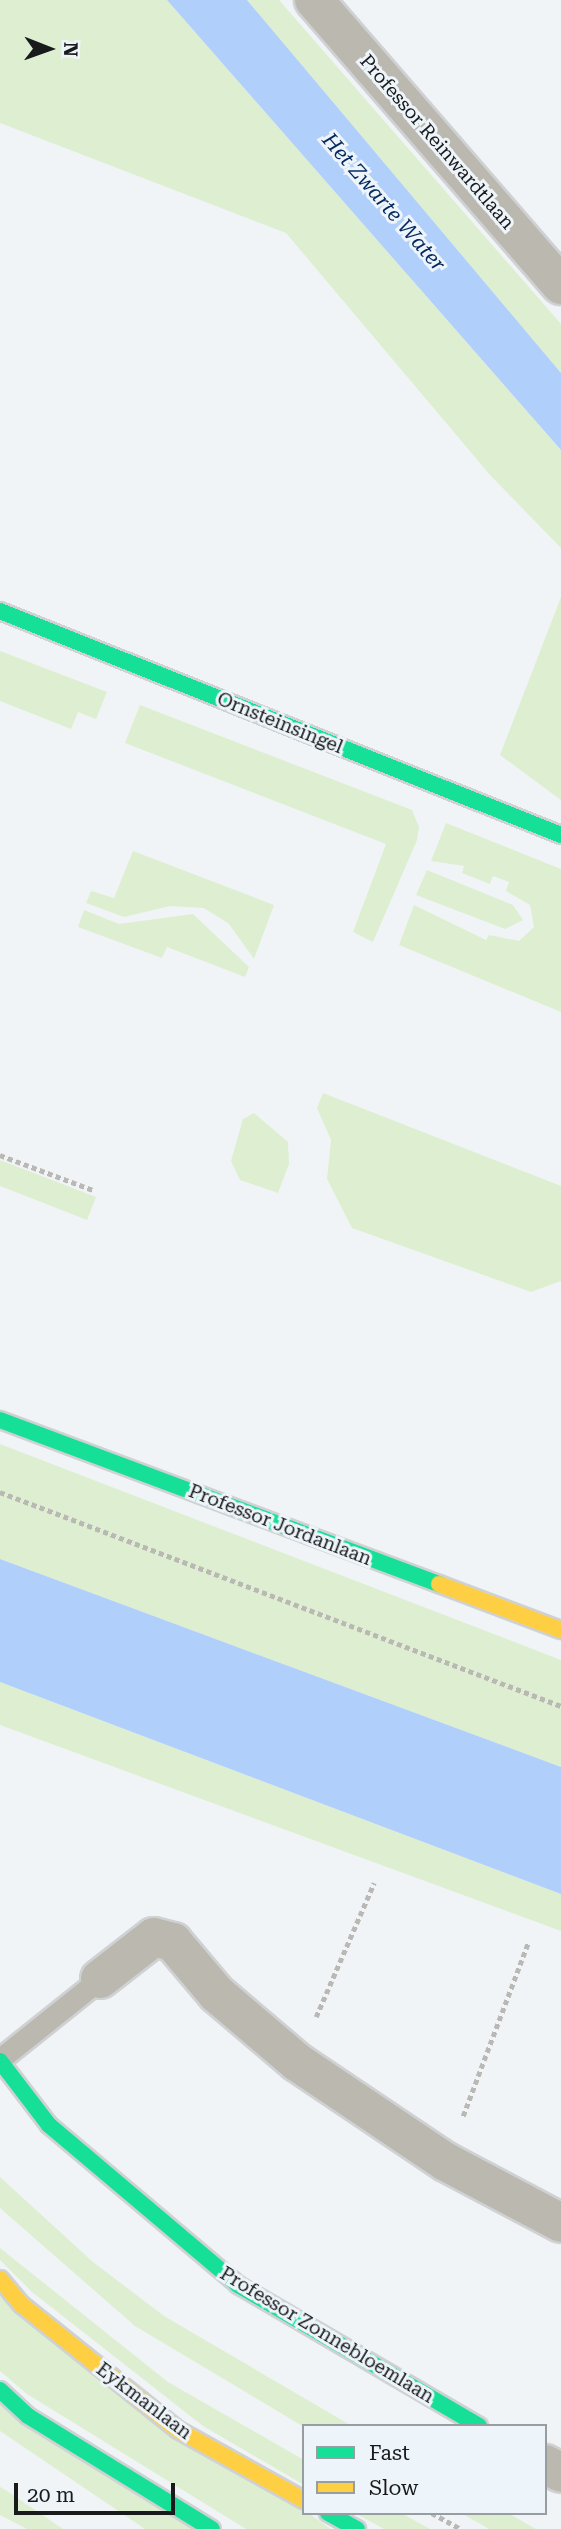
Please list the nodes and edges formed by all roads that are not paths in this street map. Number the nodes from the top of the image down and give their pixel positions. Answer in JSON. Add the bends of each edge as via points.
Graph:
{"nodes":[{"id":1,"x":314,"y":0,"type":"edge"},
{"id":2,"x":561,"y":285,"type":"edge"},
{"id":3,"x":0,"y":611,"type":"edge"},
{"id":4,"x":561,"y":835,"type":"edge"},
{"id":5,"x":0,"y":1420,"type":"edge"},
{"id":6,"x":561,"y":1630,"type":"edge"},
{"id":7,"x":100,"y":1979,"type":"joint"},
{"id":8,"x":0,"y":2060,"type":"edge"},
{"id":9,"x":561,"y":2223,"type":"edge"},
{"id":10,"x":0,"y":2279,"type":"edge"},
{"id":11,"x":0,"y":2390,"type":"edge"},
{"id":12,"x":476,"y":2424,"type":"edge"},
{"id":13,"x":302,"y":2499,"type":"edge"},
{"id":14,"x":332,"y":2515,"type":"edge"},
{"id":15,"x":212,"y":2529,"type":"edge"},
{"id":16,"x":356,"y":2529,"type":"edge"}],
"edges":[{"from":1,"to":2,"type":"street","name":"Professor Reinwardtlaan"},
{"from":3,"to":4,"type":"street","name":"Ornsteinsingel"},
{"from":5,"to":6,"type":"street","name":"Professor Jordanlaan"},
{"from":7,"to":8,"type":"lane"},
{"from":7,"to":9,"type":"street","via":[[154,1937],[173,1942],[218,1994],[297,2062],[446,2162]]},
{"from":8,"to":12,"type":"street","name":"Professor Zonnebloemlaan","via":[[49,2125],[237,2285]]},
{"from":10,"to":13,"type":"street","name":"Eykmanlaan","via":[[22,2305],[178,2430]]},
{"from":11,"to":15,"type":"street","via":[[28,2416]]},
{"from":14,"to":16,"type":"street"}]}
